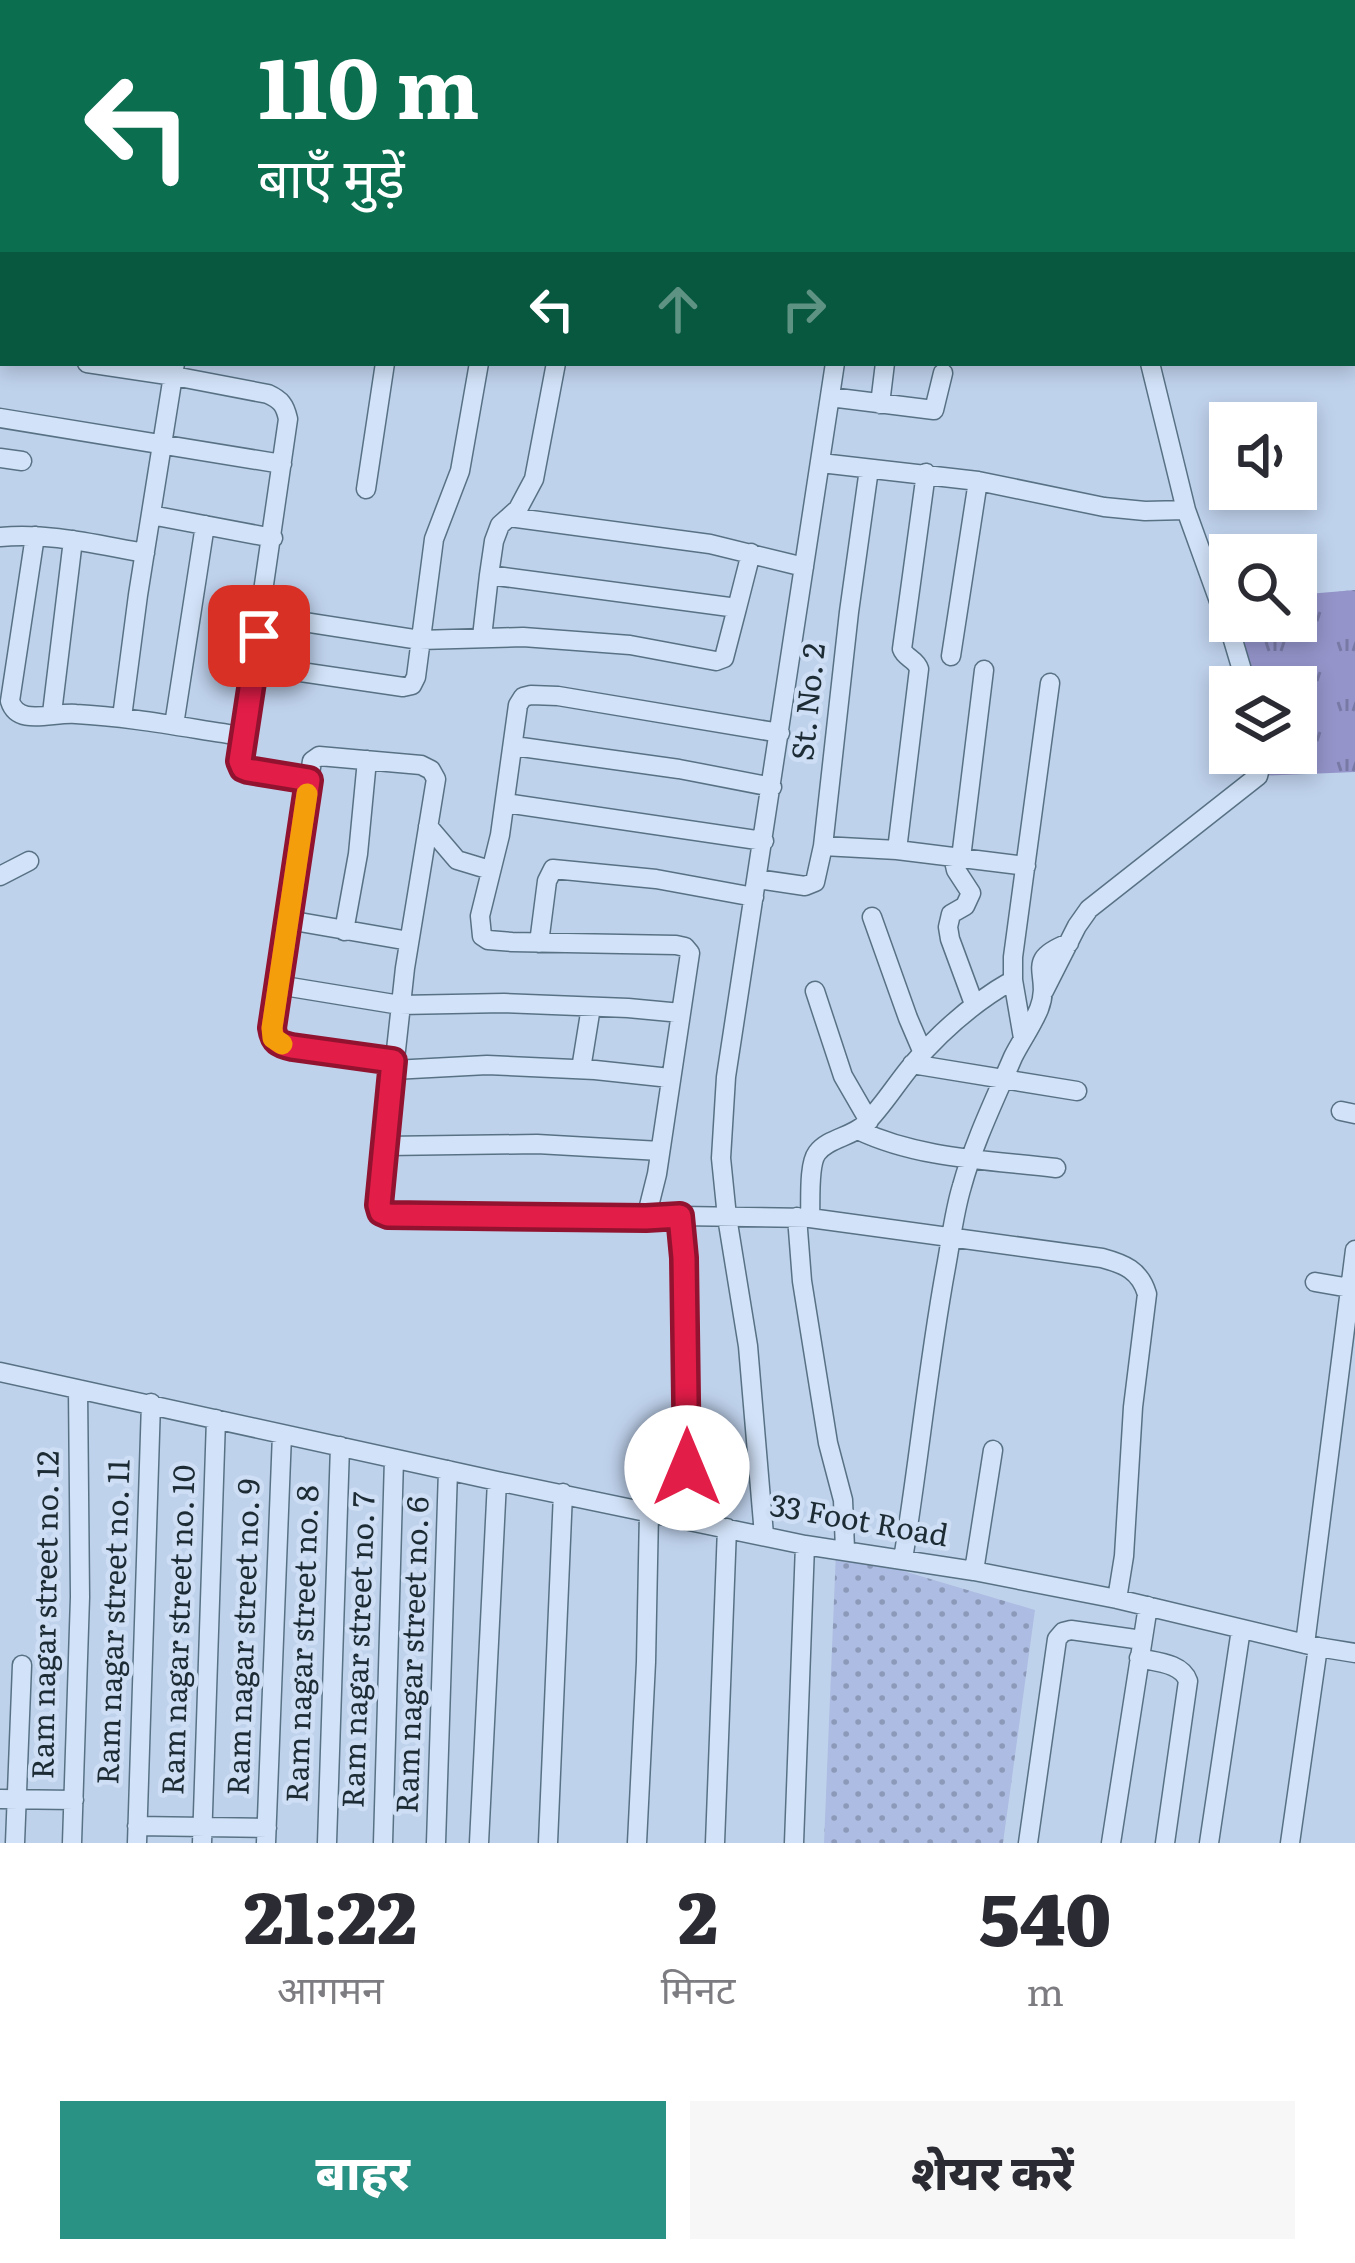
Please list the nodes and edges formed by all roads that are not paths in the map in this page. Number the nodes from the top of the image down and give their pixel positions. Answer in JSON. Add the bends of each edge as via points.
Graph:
{"nodes":[{"id":1,"x":130,"y":366,"type":"edge"},
{"id":2,"x":385,"y":366,"type":"edge"},
{"id":3,"x":478,"y":366,"type":"edge"},
{"id":4,"x":555,"y":366,"type":"edge"},
{"id":5,"x":835,"y":366,"type":"edge"},
{"id":6,"x":885,"y":366,"type":"edge"},
{"id":7,"x":1151,"y":366,"type":"edge"},
{"id":8,"x":174,"y":369,"type":"edge"},
{"id":9,"x":943,"y":373,"type":"dead end"},
{"id":10,"x":830,"y":397,"type":"junction"},
{"id":11,"x":880,"y":404,"type":"junction"},
{"id":12,"x":0,"y":418,"type":"edge"},
{"id":13,"x":163,"y":444,"type":"junction"},
{"id":14,"x":0,"y":458,"type":"edge"},
{"id":15,"x":22,"y":461,"type":"dead end"},
{"id":16,"x":821,"y":463,"type":"junction"},
{"id":17,"x":282,"y":464,"type":"junction"},
{"id":18,"x":869,"y":469,"type":"junction"},
{"id":19,"x":926,"y":473,"type":"junction"},
{"id":20,"x":977,"y":481,"type":"junction"},
{"id":21,"x":366,"y":489,"type":"dead end"},
{"id":22,"x":1186,"y":510,"type":"junction"},
{"id":23,"x":152,"y":515,"type":"junction"},
{"id":24,"x":509,"y":517,"type":"junction"},
{"id":25,"x":205,"y":525,"type":"junction"},
{"id":26,"x":35,"y":536,"type":"junction"},
{"id":27,"x":0,"y":537,"type":"edge"},
{"id":28,"x":273,"y":538,"type":"junction"},
{"id":29,"x":74,"y":540,"type":"junction"},
{"id":30,"x":145,"y":553,"type":"junction"},
{"id":31,"x":751,"y":554,"type":"junction"},
{"id":32,"x":804,"y":567,"type":"junction"},
{"id":33,"x":489,"y":575,"type":"junction"},
{"id":34,"x":737,"y":608,"type":"junction"},
{"id":35,"x":304,"y":622,"type":"dead end"},
{"id":36,"x":482,"y":637,"type":"junction"},
{"id":37,"x":420,"y":640,"type":"junction"},
{"id":38,"x":952,"y":656,"type":"dead end"},
{"id":39,"x":1240,"y":666,"type":"edge"},
{"id":40,"x":984,"y":670,"type":"dead end"},
{"id":41,"x":294,"y":671,"type":"dead end"},
{"id":42,"x":1050,"y":682,"type":"dead end"},
{"id":43,"x":52,"y":713,"type":"junction"},
{"id":44,"x":122,"y":717,"type":"junction"},
{"id":45,"x":174,"y":725,"type":"junction"},
{"id":46,"x":781,"y":733,"type":"junction"},
{"id":47,"x":242,"y":736,"type":"junction"},
{"id":48,"x":514,"y":746,"type":"junction"},
{"id":49,"x":367,"y":760,"type":"junction"},
{"id":50,"x":1259,"y":774,"type":"edge"},
{"id":51,"x":309,"y":780,"type":"junction"},
{"id":52,"x":772,"y":787,"type":"junction"},
{"id":53,"x":506,"y":803,"type":"junction"},
{"id":54,"x":428,"y":826,"type":"junction"},
{"id":55,"x":764,"y":841,"type":"junction"},
{"id":56,"x":824,"y":846,"type":"junction"},
{"id":57,"x":897,"y":850,"type":"junction"},
{"id":58,"x":957,"y":858,"type":"junction"},
{"id":59,"x":29,"y":861,"type":"dead end"},
{"id":60,"x":1026,"y":866,"type":"junction"},
{"id":61,"x":490,"y":870,"type":"junction"},
{"id":62,"x":0,"y":876,"type":"edge"},
{"id":63,"x":756,"y":888,"type":"junction"},
{"id":64,"x":872,"y":916,"type":"dead end"},
{"id":65,"x":288,"y":920,"type":"junction"},
{"id":66,"x":344,"y":931,"type":"junction"},
{"id":67,"x":409,"y":941,"type":"junction"},
{"id":68,"x":539,"y":943,"type":"junction"},
{"id":69,"x":1069,"y":943,"type":"junction"},
{"id":70,"x":1013,"y":957,"type":"junction"},
{"id":71,"x":1040,"y":966,"type":"junction"},
{"id":72,"x":1013,"y":980,"type":"junction"},
{"id":73,"x":278,"y":985,"type":"junction"},
{"id":74,"x":815,"y":991,"type":"dead end"},
{"id":75,"x":1044,"y":991,"type":"junction"},
{"id":76,"x":974,"y":1004,"type":"junction"},
{"id":77,"x":400,"y":1005,"type":"junction"},
{"id":78,"x":591,"y":1006,"type":"junction"},
{"id":79,"x":681,"y":1013,"type":"junction"},
{"id":80,"x":1023,"y":1038,"type":"junction"},
{"id":81,"x":918,"y":1058,"type":"junction"},
{"id":82,"x":393,"y":1065,"type":"junction"},
{"id":83,"x":581,"y":1069,"type":"junction"},
{"id":84,"x":670,"y":1078,"type":"junction"},
{"id":85,"x":1004,"y":1081,"type":"junction"},
{"id":86,"x":1077,"y":1091,"type":"dead end"},
{"id":87,"x":864,"y":1125,"type":"junction"},
{"id":88,"x":386,"y":1146,"type":"junction"},
{"id":89,"x":660,"y":1150,"type":"junction"},
{"id":90,"x":972,"y":1158,"type":"junction"},
{"id":91,"x":1056,"y":1168,"type":"dead end"},
{"id":92,"x":680,"y":1216,"type":"junction"},
{"id":93,"x":727,"y":1217,"type":"junction"},
{"id":94,"x":646,"y":1218,"type":"junction"},
{"id":95,"x":804,"y":1218,"type":"junction"},
{"id":96,"x":951,"y":1237,"type":"junction"},
{"id":97,"x":1355,"y":1250,"type":"edge"},
{"id":98,"x":1315,"y":1282,"type":"dead end"},
{"id":99,"x":1353,"y":1289,"type":"edge"},
{"id":100,"x":0,"y":1372,"type":"edge"},
{"id":101,"x":78,"y":1389,"type":"junction"},
{"id":102,"x":151,"y":1403,"type":"junction"},
{"id":103,"x":216,"y":1419,"type":"junction"},
{"id":104,"x":282,"y":1434,"type":"junction"},
{"id":105,"x":340,"y":1446,"type":"junction"},
{"id":106,"x":993,"y":1450,"type":"dead end"},
{"id":107,"x":394,"y":1459,"type":"junction"},
{"id":108,"x":448,"y":1470,"type":"junction"},
{"id":109,"x":497,"y":1480,"type":"junction"},
{"id":110,"x":562,"y":1493,"type":"junction"},
{"id":111,"x":649,"y":1512,"type":"junction"},
{"id":112,"x":686,"y":1519,"type":"junction"},
{"id":113,"x":727,"y":1528,"type":"junction"},
{"id":114,"x":764,"y":1534,"type":"junction"},
{"id":115,"x":805,"y":1545,"type":"junction"},
{"id":116,"x":844,"y":1549,"type":"junction"},
{"id":117,"x":903,"y":1559,"type":"junction"},
{"id":118,"x":974,"y":1570,"type":"junction"},
{"id":119,"x":1117,"y":1599,"type":"junction"},
{"id":120,"x":1148,"y":1606,"type":"junction"},
{"id":121,"x":1240,"y":1629,"type":"junction"},
{"id":122,"x":1311,"y":1645,"type":"junction"},
{"id":123,"x":1141,"y":1649,"type":"junction"},
{"id":124,"x":1355,"y":1653,"type":"edge"},
{"id":125,"x":22,"y":1665,"type":"dead end"},
{"id":126,"x":8,"y":1800,"type":"edge"},
{"id":127,"x":74,"y":1800,"type":"junction"},
{"id":128,"x":137,"y":1834,"type":"edge"},
{"id":129,"x":202,"y":1835,"type":"edge"},
{"id":130,"x":267,"y":1835,"type":"edge"},
{"id":131,"x":16,"y":1843,"type":"edge"},
{"id":132,"x":72,"y":1843,"type":"edge"},
{"id":133,"x":327,"y":1843,"type":"edge"},
{"id":134,"x":383,"y":1843,"type":"edge"},
{"id":135,"x":436,"y":1843,"type":"edge"},
{"id":136,"x":479,"y":1843,"type":"edge"},
{"id":137,"x":548,"y":1843,"type":"edge"},
{"id":138,"x":637,"y":1843,"type":"edge"},
{"id":139,"x":715,"y":1843,"type":"edge"},
{"id":140,"x":794,"y":1843,"type":"edge"},
{"id":141,"x":1028,"y":1843,"type":"edge"},
{"id":142,"x":1111,"y":1843,"type":"edge"},
{"id":143,"x":1165,"y":1843,"type":"edge"},
{"id":144,"x":1209,"y":1843,"type":"edge"},
{"id":145,"x":1290,"y":1843,"type":"edge"}],
"edges":[{"from":1,"to":8,"type":"street"},
{"from":2,"to":21,"type":"street"},
{"from":3,"to":37,"type":"street","via":[[460,471],[434,539]]},
{"from":4,"to":24,"type":"street","via":[[534,478]]},
{"from":5,"to":10,"type":"street"},
{"from":6,"to":11,"type":"street"},
{"from":7,"to":22,"type":"street"},
{"from":8,"to":13,"type":"street"},
{"from":8,"to":17,"type":"street","via":[[279,399],[288,419]]},
{"from":9,"to":11,"type":"street","via":[[934,410]]},
{"from":10,"to":11,"type":"street"},
{"from":10,"to":16,"type":"street"},
{"from":12,"to":13,"type":"street"},
{"from":13,"to":17,"type":"street"},
{"from":13,"to":23,"type":"street"},
{"from":14,"to":15,"type":"street"},
{"from":16,"to":18,"type":"street"},
{"from":16,"to":32,"type":"street"},
{"from":17,"to":28,"type":"street"},
{"from":18,"to":19,"type":"street"},
{"from":18,"to":56,"type":"street","name":"St. No. 2"},
{"from":19,"to":20,"type":"street"},
{"from":19,"to":57,"type":"street","via":[[902,649],[919,669]]},
{"from":20,"to":22,"type":"street","via":[[1104,507]]},
{"from":20,"to":38,"type":"street"},
{"from":22,"to":39,"type":"street"},
{"from":23,"to":25,"type":"street"},
{"from":23,"to":30,"type":"street"},
{"from":24,"to":31,"type":"street"},
{"from":24,"to":33,"type":"street","via":[[494,541]]},
{"from":25,"to":28,"type":"street"},
{"from":25,"to":45,"type":"street"},
{"from":26,"to":27,"type":"street"},
{"from":26,"to":29,"type":"street"},
{"from":26,"to":43,"type":"street","via":[[10,701],[18,715]]},
{"from":28,"to":47,"type":"street"},
{"from":29,"to":30,"type":"street"},
{"from":29,"to":43,"type":"street"},
{"from":30,"to":44,"type":"street"},
{"from":31,"to":32,"type":"street"},
{"from":31,"to":34,"type":"street"},
{"from":32,"to":46,"type":"street"},
{"from":33,"to":34,"type":"street"},
{"from":33,"to":36,"type":"street"},
{"from":34,"to":36,"type":"street","via":[[728,650],[716,661],[630,645]]},
{"from":35,"to":37,"type":"street"},
{"from":36,"to":37,"type":"street"},
{"from":37,"to":41,"type":"street","via":[[412,686]]},
{"from":40,"to":58,"type":"street"},
{"from":42,"to":60,"type":"street"},
{"from":43,"to":44,"type":"street"},
{"from":44,"to":45,"type":"street"},
{"from":45,"to":47,"type":"street"},
{"from":46,"to":48,"type":"street","via":[[531,695],[518,706]]},
{"from":46,"to":52,"type":"street"},
{"from":47,"to":51,"type":"street","via":[[243,768]]},
{"from":48,"to":52,"type":"street"},
{"from":48,"to":53,"type":"street"},
{"from":49,"to":51,"type":"street","via":[[314,757]]},
{"from":49,"to":54,"type":"street","via":[[431,770]]},
{"from":49,"to":66,"type":"street"},
{"from":50,"to":69,"type":"street","via":[[1106,893]]},
{"from":51,"to":65,"type":"street"},
{"from":52,"to":55,"type":"street"},
{"from":53,"to":55,"type":"street"},
{"from":53,"to":61,"type":"street"},
{"from":54,"to":61,"type":"street","via":[[458,860]]},
{"from":54,"to":67,"type":"street"},
{"from":55,"to":63,"type":"street"},
{"from":56,"to":57,"type":"street"},
{"from":56,"to":63,"type":"street","via":[[810,885]]},
{"from":57,"to":58,"type":"street"},
{"from":58,"to":60,"type":"street"},
{"from":58,"to":76,"type":"street","via":[[971,893],[948,927]]},
{"from":59,"to":62,"type":"street"},
{"from":60,"to":70,"type":"street"},
{"from":61,"to":68,"type":"street","via":[[482,936]]},
{"from":63,"to":68,"type":"street","via":[[553,868]]},
{"from":63,"to":93,"type":"street","via":[[727,1077]]},
{"from":64,"to":81,"type":"street"},
{"from":65,"to":66,"type":"street"},
{"from":65,"to":73,"type":"street"},
{"from":66,"to":67,"type":"street"},
{"from":67,"to":77,"type":"street"},
{"from":68,"to":79,"type":"street","via":[[686,947],[691,962]]},
{"from":69,"to":71,"type":"street","via":[[1048,950]]},
{"from":69,"to":75,"type":"street"},
{"from":70,"to":71,"type":"street"},
{"from":70,"to":72,"type":"street"},
{"from":71,"to":75,"type":"street"},
{"from":72,"to":76,"type":"street"},
{"from":72,"to":80,"type":"street"},
{"from":73,"to":77,"type":"street"},
{"from":73,"to":82,"type":"street","via":[[272,1028],[279,1044]]},
{"from":74,"to":87,"type":"street"},
{"from":75,"to":80,"type":"street"},
{"from":76,"to":81,"type":"street"},
{"from":77,"to":78,"type":"street"},
{"from":77,"to":82,"type":"street"},
{"from":78,"to":79,"type":"street"},
{"from":78,"to":83,"type":"street"},
{"from":79,"to":84,"type":"street"},
{"from":80,"to":85,"type":"street"},
{"from":81,"to":85,"type":"street"},
{"from":81,"to":87,"type":"street"},
{"from":82,"to":83,"type":"street"},
{"from":82,"to":88,"type":"street"},
{"from":83,"to":84,"type":"street"},
{"from":84,"to":89,"type":"street"},
{"from":85,"to":86,"type":"street"},
{"from":85,"to":90,"type":"street"},
{"from":87,"to":90,"type":"street","via":[[900,1147]]},
{"from":87,"to":95,"type":"street","via":[[817,1153]]},
{"from":88,"to":89,"type":"street"},
{"from":88,"to":94,"type":"street","via":[[379,1205],[388,1215]]},
{"from":89,"to":94,"type":"street"},
{"from":90,"to":91,"type":"street"},
{"from":90,"to":96,"type":"street"},
{"from":92,"to":93,"type":"street"},
{"from":92,"to":94,"type":"street"},
{"from":92,"to":112,"type":"street"},
{"from":93,"to":95,"type":"street"},
{"from":93,"to":114,"type":"street"},
{"from":95,"to":96,"type":"street"},
{"from":95,"to":116,"type":"street","via":[[802,1280],[843,1500]]},
{"from":96,"to":117,"type":"street"},
{"from":96,"to":119,"type":"street","via":[[1102,1258],[1144,1282]]},
{"from":97,"to":99,"type":"street"},
{"from":98,"to":99,"type":"street"},
{"from":99,"to":122,"type":"street"},
{"from":100,"to":101,"type":"street","name":"33 Foot Road"},
{"from":101,"to":102,"type":"street","name":"33 Foot Road"},
{"from":101,"to":127,"type":"street","name":"Ram nagar street no. 12"},
{"from":102,"to":103,"type":"street","name":"33 Foot Road"},
{"from":102,"to":128,"type":"street","name":"Ram nagar street no. 11"},
{"from":103,"to":104,"type":"street","name":"33 Foot Road"},
{"from":103,"to":129,"type":"street","name":"Ram nagar street no. 10"},
{"from":104,"to":105,"type":"street","name":"33 Foot Road"},
{"from":104,"to":130,"type":"street","name":"Ram nagar street no. 9"},
{"from":105,"to":107,"type":"street","name":"33 Foot Road"},
{"from":105,"to":133,"type":"street","name":"Ram nagar street no. 8"},
{"from":106,"to":118,"type":"street"},
{"from":107,"to":108,"type":"street","name":"33 Foot Road"},
{"from":107,"to":134,"type":"street","name":"Ram nagar street no. 7"},
{"from":108,"to":109,"type":"street","name":"33 Foot Road"},
{"from":108,"to":135,"type":"street","name":"Ram nagar street no. 6"},
{"from":109,"to":110,"type":"street","name":"33 Foot Road"},
{"from":109,"to":136,"type":"street"},
{"from":110,"to":111,"type":"street","name":"33 Foot Road"},
{"from":110,"to":137,"type":"street"},
{"from":111,"to":112,"type":"street","name":"33 Foot Road"},
{"from":111,"to":138,"type":"street"},
{"from":112,"to":113,"type":"street","name":"33 Foot Road"},
{"from":113,"to":114,"type":"street","name":"33 Foot Road"},
{"from":113,"to":139,"type":"street"},
{"from":114,"to":115,"type":"street","name":"33 Foot Road"},
{"from":115,"to":116,"type":"street","name":"33 Foot Road"},
{"from":115,"to":140,"type":"street"},
{"from":116,"to":117,"type":"street","name":"33 Foot Road"},
{"from":117,"to":118,"type":"street","name":"33 Foot Road"},
{"from":118,"to":119,"type":"street","name":"33 Foot Road"},
{"from":119,"to":120,"type":"street","name":"33 Foot Road"},
{"from":120,"to":121,"type":"street","name":"33 Foot Road"},
{"from":120,"to":123,"type":"street"},
{"from":121,"to":122,"type":"street","name":"33 Foot Road"},
{"from":121,"to":144,"type":"street"},
{"from":122,"to":124,"type":"street","name":"33 Foot Road"},
{"from":122,"to":145,"type":"street"},
{"from":123,"to":141,"type":"street","via":[[1071,1630],[1057,1639]]},
{"from":123,"to":142,"type":"street"},
{"from":123,"to":143,"type":"street","via":[[1188,1681]]},
{"from":125,"to":126,"type":"street"},
{"from":126,"to":127,"type":"street"},
{"from":126,"to":131,"type":"street"},
{"from":127,"to":132,"type":"street","name":"Ram nagar street no. 12"},
{"from":128,"to":129,"type":"street"},
{"from":129,"to":130,"type":"street"}]}
